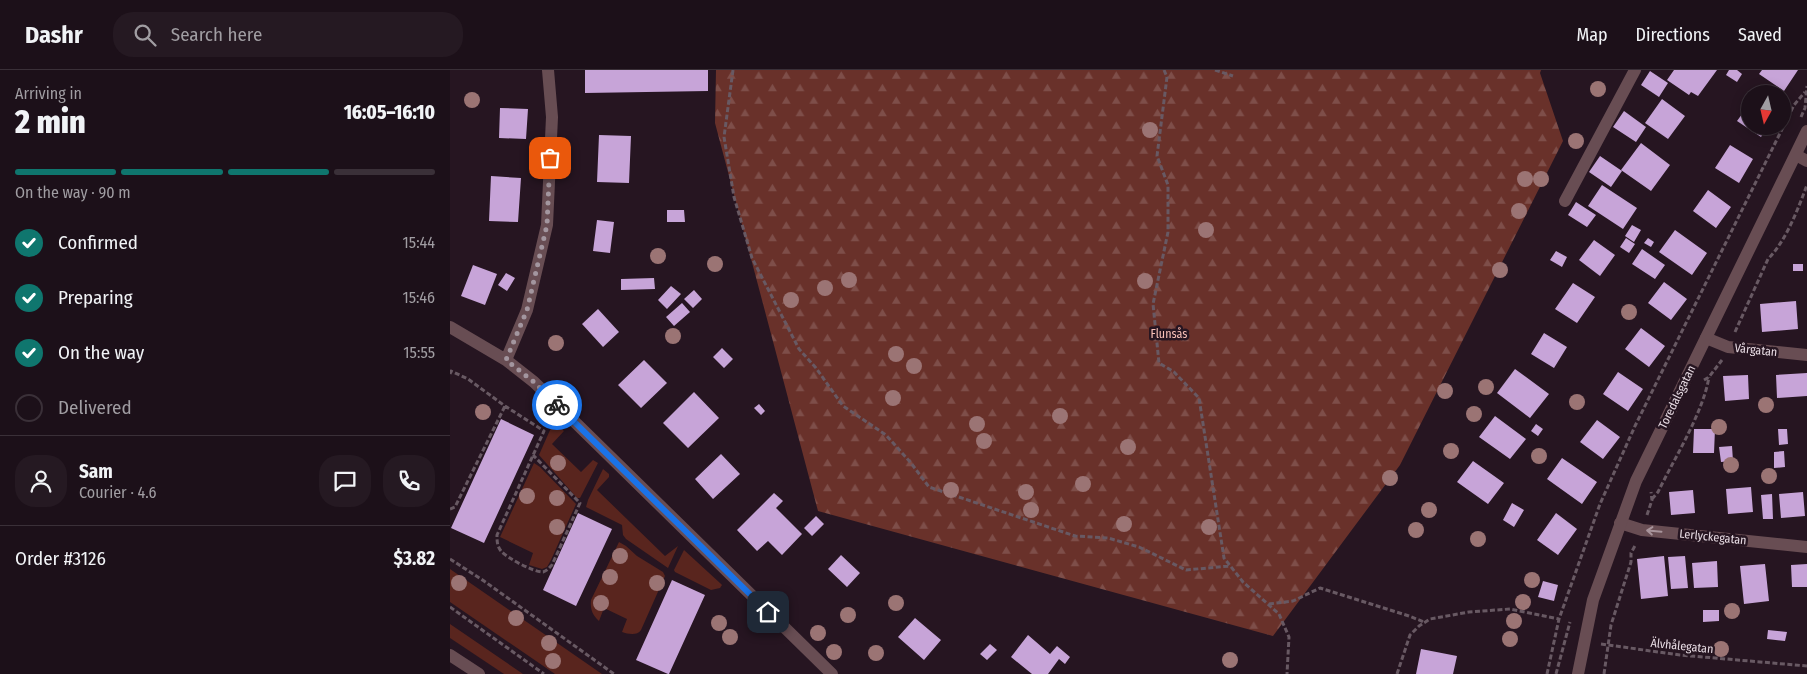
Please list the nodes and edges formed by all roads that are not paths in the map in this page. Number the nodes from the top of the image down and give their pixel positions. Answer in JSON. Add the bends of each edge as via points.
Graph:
{"nodes":[{"id":1,"x":548,"y":70,"type":"edge"},
{"id":2,"x":1635,"y":70,"type":"edge"},
{"id":3,"x":1807,"y":131,"type":"edge"},
{"id":4,"x":1801,"y":158,"type":"edge"},
{"id":5,"x":1565,"y":201,"type":"dead end"},
{"id":6,"x":450,"y":326,"type":"edge"},
{"id":7,"x":1706,"y":338,"type":"junction"},
{"id":8,"x":1807,"y":355,"type":"edge"},
{"id":9,"x":506,"y":360,"type":"junction"},
{"id":10,"x":1620,"y":523,"type":"junction"},
{"id":11,"x":1807,"y":547,"type":"edge"},
{"id":12,"x":450,"y":655,"type":"edge"},
{"id":13,"x":479,"y":674,"type":"edge"},
{"id":14,"x":832,"y":674,"type":"edge"},
{"id":15,"x":1578,"y":674,"type":"edge"}],
"edges":[{"from":1,"to":9,"type":"street","via":[[552,117],[547,225],[527,310]]},
{"from":2,"to":5,"type":"street"},
{"from":3,"to":4,"type":"street","name":"Toredalsgatan"},
{"from":4,"to":7,"type":"street","name":"Toredalsgatan"},
{"from":6,"to":9,"type":"street"},
{"from":7,"to":8,"type":"street","name":"Vårgatan","via":[[1728,347]]},
{"from":7,"to":10,"type":"street","name":"Toredalsgatan","via":[[1636,481]]},
{"from":9,"to":14,"type":"street","via":[[534,382]]},
{"from":11,"to":10,"type":"street","name":"Lerlyckegatan","one_way":true,"via":[[1642,530]]},
{"from":10,"to":15,"type":"street","name":"Toredalsgatan","via":[[1594,600]]},
{"from":12,"to":13,"type":"street"}]}
